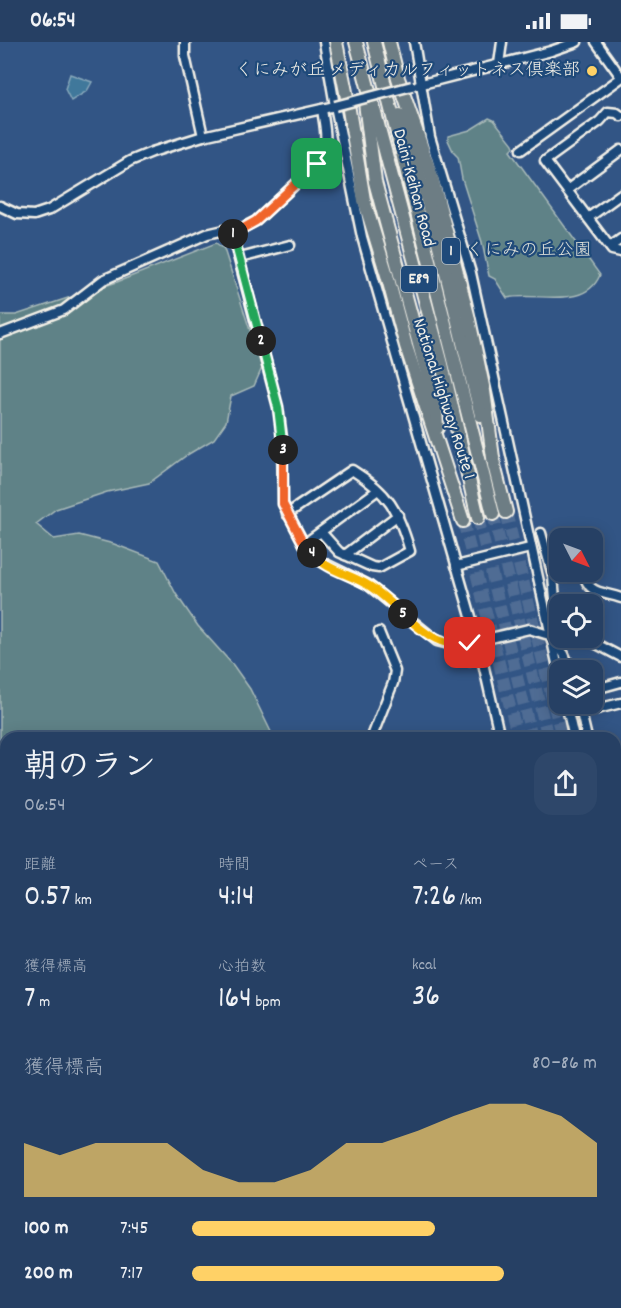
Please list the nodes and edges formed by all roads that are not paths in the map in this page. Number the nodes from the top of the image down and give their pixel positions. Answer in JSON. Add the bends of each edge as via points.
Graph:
{"nodes":[{"id":1,"x":185,"y":42,"type":"edge"},
{"id":2,"x":324,"y":42,"type":"edge"},
{"id":3,"x":336,"y":42,"type":"edge"},
{"id":4,"x":356,"y":42,"type":"edge"},
{"id":5,"x":374,"y":42,"type":"edge"},
{"id":6,"x":389,"y":42,"type":"edge"},
{"id":7,"x":414,"y":42,"type":"edge"},
{"id":8,"x":501,"y":42,"type":"edge"},
{"id":9,"x":578,"y":42,"type":"edge"},
{"id":10,"x":596,"y":42,"type":"edge"},
{"id":11,"x":360,"y":58,"type":"junction"},
{"id":12,"x":499,"y":64,"type":"junction"},
{"id":13,"x":621,"y":77,"type":"edge"},
{"id":14,"x":423,"y":83,"type":"junction"},
{"id":15,"x":335,"y":106,"type":"junction"},
{"id":16,"x":322,"y":109,"type":"junction"},
{"id":17,"x":621,"y":116,"type":"edge"},
{"id":18,"x":203,"y":136,"type":"junction"},
{"id":19,"x":521,"y":150,"type":"dead end"},
{"id":20,"x":621,"y":150,"type":"edge"},
{"id":21,"x":567,"y":190,"type":"junction"},
{"id":22,"x":621,"y":194,"type":"edge"},
{"id":23,"x":0,"y":206,"type":"edge"},
{"id":24,"x":588,"y":218,"type":"junction"},
{"id":25,"x":232,"y":233,"type":"junction"},
{"id":26,"x":621,"y":239,"type":"edge"},
{"id":27,"x":290,"y":245,"type":"dead end"},
{"id":28,"x":610,"y":247,"type":"junction"},
{"id":29,"x":621,"y":252,"type":"edge"},
{"id":30,"x":240,"y":258,"type":"junction"},
{"id":31,"x":0,"y":334,"type":"edge"},
{"id":32,"x":438,"y":444,"type":"junction"},
{"id":33,"x":494,"y":465,"type":"junction"},
{"id":34,"x":378,"y":490,"type":"junction"},
{"id":35,"x":500,"y":513,"type":"joint"},
{"id":36,"x":287,"y":514,"type":"junction"},
{"id":37,"x":398,"y":515,"type":"junction"},
{"id":38,"x":478,"y":518,"type":"tunnel mouth"},
{"id":39,"x":463,"y":521,"type":"tunnel mouth"},
{"id":40,"x":321,"y":532,"type":"junction"},
{"id":41,"x":541,"y":533,"type":"dead end"},
{"id":42,"x":304,"y":544,"type":"junction"},
{"id":43,"x":530,"y":548,"type":"junction"},
{"id":44,"x":345,"y":555,"type":"junction"},
{"id":45,"x":456,"y":566,"type":"junction"},
{"id":46,"x":586,"y":582,"type":"edge"},
{"id":47,"x":555,"y":594,"type":"edge"},
{"id":48,"x":621,"y":598,"type":"edge"},
{"id":49,"x":379,"y":632,"type":"dead end"},
{"id":50,"x":549,"y":635,"type":"joint"},
{"id":51,"x":478,"y":641,"type":"junction"},
{"id":52,"x":456,"y":646,"type":"junction"},
{"id":53,"x":603,"y":648,"type":"edge"},
{"id":54,"x":621,"y":657,"type":"edge"},
{"id":55,"x":470,"y":660,"type":"dead end"},
{"id":56,"x":621,"y":682,"type":"edge"},
{"id":57,"x":603,"y":687,"type":"edge"},
{"id":58,"x":621,"y":703,"type":"edge"},
{"id":59,"x":603,"y":708,"type":"edge"},
{"id":60,"x":568,"y":714,"type":"edge"},
{"id":61,"x":581,"y":714,"type":"edge"},
{"id":62,"x":375,"y":732,"type":"edge"},
{"id":63,"x":499,"y":732,"type":"edge"},
{"id":64,"x":573,"y":732,"type":"edge"},
{"id":65,"x":586,"y":732,"type":"edge"}],
"edges":[{"from":1,"to":18,"type":"street"},
{"from":2,"to":15,"type":"street"},
{"from":3,"to":32,"type":"highway","name":"National Highway Route 1","via":[[364,200]]},
{"from":4,"to":11,"type":"highway","name":"Daini-Keihan Road","number":"E89"},
{"from":5,"to":33,"type":"highway","via":[[418,167]]},
{"from":5,"to":35,"type":"highway","name":"Daini-Keihan Road","number":"E89"},
{"from":6,"to":33,"type":"highway","name":"National Highway Route 1","number":"1","via":[[431,174],[468,315]]},
{"from":7,"to":14,"type":"street"},
{"from":8,"to":12,"type":"street"},
{"from":9,"to":12,"type":"street"},
{"from":10,"to":13,"type":"street"},
{"from":11,"to":32,"type":"highway","via":[[375,182],[436,407]]},
{"from":11,"to":38,"type":"highway","name":"Daini-Keihan Road","number":"E89","via":[[442,364]]},
{"from":12,"to":14,"type":"street"},
{"from":13,"to":19,"type":"street"},
{"from":14,"to":15,"type":"street","bridge":true},
{"from":14,"to":43,"type":"street","via":[[425,115],[471,273]]},
{"from":15,"to":16,"type":"street"},
{"from":15,"to":45,"type":"street","via":[[362,237]]},
{"from":16,"to":18,"type":"street"},
{"from":16,"to":25,"type":"street","via":[[327,142],[317,164],[256,221]]},
{"from":17,"to":21,"type":"street","via":[[608,112],[545,161]]},
{"from":18,"to":23,"type":"street","via":[[130,161],[49,210],[34,215],[17,214]]},
{"from":20,"to":21,"type":"street"},
{"from":21,"to":24,"type":"street"},
{"from":22,"to":24,"type":"street"},
{"from":24,"to":28,"type":"street"},
{"from":25,"to":30,"type":"street"},
{"from":25,"to":31,"type":"street","via":[[224,230],[207,234],[104,280],[64,310]]},
{"from":26,"to":28,"type":"street"},
{"from":27,"to":30,"type":"street"},
{"from":28,"to":29,"type":"street"},
{"from":30,"to":36,"type":"street","via":[[278,407],[283,504]]},
{"from":32,"to":39,"type":"highway","name":"National Highway Route 1"},
{"from":33,"to":35,"type":"highway","name":"National Highway Route 1","number":"1"},
{"from":34,"to":36,"type":"street","via":[[352,470]]},
{"from":34,"to":37,"type":"street"},
{"from":34,"to":40,"type":"street"},
{"from":36,"to":42,"type":"street"},
{"from":37,"to":44,"type":"street"},
{"from":37,"to":44,"type":"street","via":[[410,551],[380,568]]},
{"from":40,"to":42,"type":"street"},
{"from":40,"to":44,"type":"street"},
{"from":41,"to":47,"type":"street"},
{"from":42,"to":52,"type":"street","via":[[318,560],[367,584],[437,641]]},
{"from":43,"to":45,"type":"street"},
{"from":43,"to":50,"type":"street"},
{"from":45,"to":51,"type":"street"},
{"from":46,"to":48,"type":"street","via":[[598,593]]},
{"from":49,"to":62,"type":"street","via":[[395,671]]},
{"from":50,"to":51,"type":"street","via":[[529,628]]},
{"from":51,"to":52,"type":"street"},
{"from":51,"to":63,"type":"street"},
{"from":52,"to":55,"type":"street","via":[[455,650]]},
{"from":53,"to":54,"type":"street"},
{"from":56,"to":57,"type":"street"},
{"from":58,"to":59,"type":"street"},
{"from":60,"to":64,"type":"street"},
{"from":61,"to":65,"type":"street"}]}
